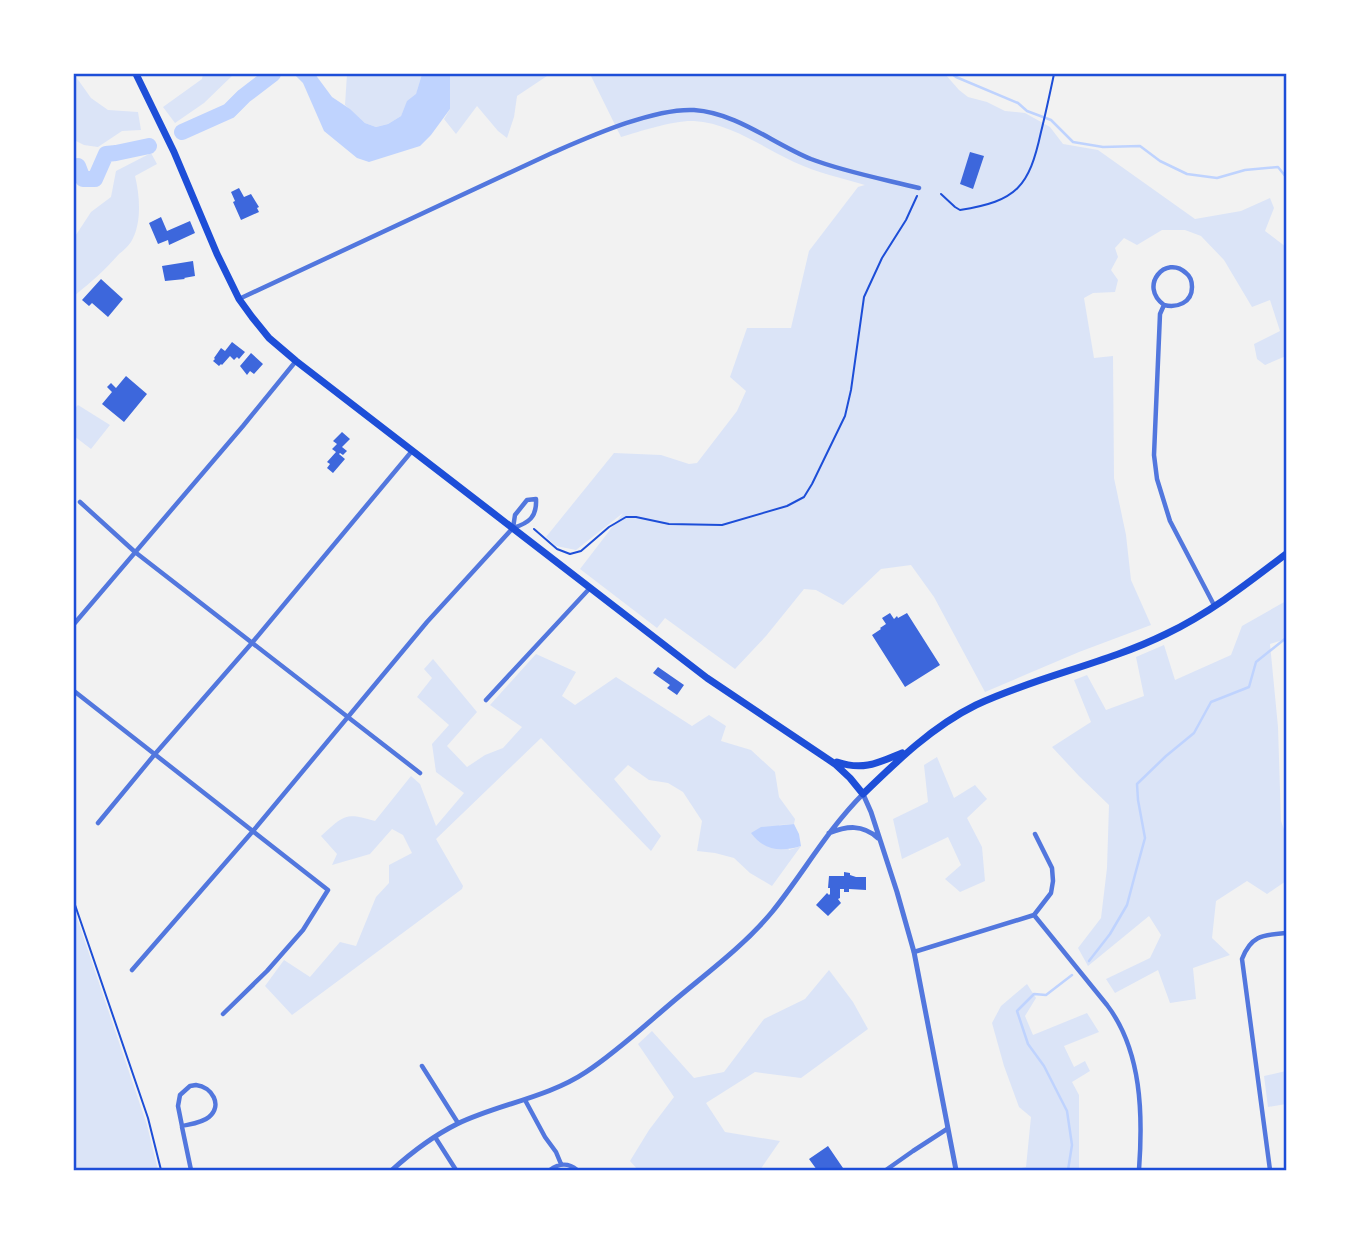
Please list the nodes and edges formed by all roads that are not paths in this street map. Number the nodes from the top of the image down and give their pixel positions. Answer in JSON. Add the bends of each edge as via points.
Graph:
{"nodes":[{"id":1,"x":136,"y":74,"type":"edge"},
{"id":2,"x":919,"y":188,"type":"road end"},
{"id":3,"x":239,"y":299,"type":"junction"},
{"id":4,"x":1164,"y":305,"type":"junction"},
{"id":5,"x":296,"y":361,"type":"junction"},
{"id":6,"x":412,"y":451,"type":"junction"},
{"id":7,"x":80,"y":502,"type":"dead end"},
{"id":8,"x":513,"y":528,"type":"junction"},
{"id":9,"x":135,"y":552,"type":"junction"},
{"id":10,"x":1286,"y":554,"type":"edge"},
{"id":11,"x":590,"y":588,"type":"junction"},
{"id":12,"x":1215,"y":606,"type":"junction"},
{"id":13,"x":74,"y":624,"type":"edge"},
{"id":14,"x":251,"y":644,"type":"junction"},
{"id":15,"x":74,"y":691,"type":"edge"},
{"id":16,"x":486,"y":701,"type":"dead end"},
{"id":17,"x":347,"y":717,"type":"junction"},
{"id":18,"x":909,"y":750,"type":"junction"},
{"id":19,"x":155,"y":754,"type":"junction"},
{"id":20,"x":828,"y":759,"type":"junction"},
{"id":21,"x":420,"y":773,"type":"dead end"},
{"id":22,"x":863,"y":794,"type":"junction"},
{"id":23,"x":98,"y":823,"type":"dead end"},
{"id":24,"x":253,"y":831,"type":"junction"},
{"id":25,"x":829,"y":833,"type":"junction"},
{"id":26,"x":1035,"y":834,"type":"dead end"},
{"id":27,"x":880,"y":839,"type":"junction"},
{"id":28,"x":1034,"y":915,"type":"junction"},
{"id":29,"x":1286,"y":933,"type":"edge"},
{"id":30,"x":914,"y":952,"type":"junction"},
{"id":31,"x":132,"y":970,"type":"dead end"},
{"id":32,"x":223,"y":1014,"type":"dead end"},
{"id":33,"x":422,"y":1066,"type":"dead end"},
{"id":34,"x":525,"y":1100,"type":"junction"},
{"id":35,"x":458,"y":1124,"type":"junction"},
{"id":36,"x":182,"y":1126,"type":"junction"},
{"id":37,"x":947,"y":1129,"type":"junction"},
{"id":38,"x":435,"y":1137,"type":"junction"},
{"id":39,"x":561,"y":1164,"type":"junction"},
{"id":40,"x":191,"y":1171,"type":"edge"},
{"id":41,"x":392,"y":1171,"type":"edge"},
{"id":42,"x":456,"y":1171,"type":"edge"},
{"id":43,"x":550,"y":1171,"type":"edge"},
{"id":44,"x":578,"y":1171,"type":"edge"},
{"id":45,"x":886,"y":1171,"type":"edge"},
{"id":46,"x":956,"y":1171,"type":"edge"},
{"id":47,"x":1139,"y":1171,"type":"edge"},
{"id":48,"x":1270,"y":1171,"type":"edge"}],
"edges":[{"from":1,"to":3,"type":"main road"},
{"from":2,"to":3,"type":"street","via":[[814,160],[716,114],[694,110],[668,113],[604,131],[552,153]]},
{"from":3,"to":5,"type":"main road","via":[[264,332]]},
{"from":4,"to":4,"type":"street","via":[[1180,305],[1191,294],[1192,282],[1182,270],[1167,268],[1156,276],[1153,291]]},
{"from":4,"to":12,"type":"street","via":[[1154,455],[1157,479],[1170,521]]},
{"from":5,"to":6,"type":"main road"},
{"from":5,"to":9,"type":"street"},
{"from":6,"to":8,"type":"main road"},
{"from":6,"to":14,"type":"street"},
{"from":7,"to":9,"type":"street"},
{"from":8,"to":8,"type":"street","via":[[526,524],[537,510],[536,499],[527,500],[515,515]]},
{"from":8,"to":11,"type":"main road"},
{"from":8,"to":17,"type":"street"},
{"from":9,"to":13,"type":"street"},
{"from":9,"to":14,"type":"street"},
{"from":10,"to":12,"type":"main road"},
{"from":11,"to":16,"type":"street"},
{"from":11,"to":20,"type":"main road","via":[[707,678]]},
{"from":12,"to":18,"type":"main road","via":[[1133,649],[975,706]]},
{"from":14,"to":17,"type":"street"},
{"from":14,"to":19,"type":"street"},
{"from":15,"to":19,"type":"street"},
{"from":17,"to":21,"type":"street"},
{"from":17,"to":24,"type":"street"},
{"from":18,"to":20,"type":"main road","via":[[864,767]]},
{"from":18,"to":22,"type":"main road"},
{"from":19,"to":23,"type":"street"},
{"from":19,"to":24,"type":"street"},
{"from":20,"to":22,"type":"main road"},
{"from":22,"to":25,"type":"street"},
{"from":22,"to":27,"type":"street"},
{"from":24,"to":31,"type":"street"},
{"from":24,"to":32,"type":"street","via":[[328,890],[303,930]]},
{"from":25,"to":27,"type":"street","via":[[859,827]]},
{"from":25,"to":34,"type":"street","via":[[772,912],[736,948],[586,1072]]},
{"from":26,"to":28,"type":"street","via":[[1052,868],[1053,881],[1051,893]]},
{"from":27,"to":30,"type":"street"},
{"from":28,"to":30,"type":"street"},
{"from":28,"to":47,"type":"street","via":[[1107,1005],[1126,1037],[1139,1103]]},
{"from":29,"to":48,"type":"street","via":[[1259,937],[1242,959]]},
{"from":30,"to":37,"type":"street"},
{"from":33,"to":35,"type":"street"},
{"from":34,"to":35,"type":"street"},
{"from":34,"to":39,"type":"street"},
{"from":35,"to":38,"type":"street"},
{"from":36,"to":36,"type":"street","via":[[180,1095],[190,1086],[208,1088],[216,1104],[211,1115]]},
{"from":36,"to":40,"type":"street"},
{"from":37,"to":45,"type":"street"},
{"from":37,"to":46,"type":"street"},
{"from":38,"to":41,"type":"street"},
{"from":38,"to":42,"type":"street"},
{"from":39,"to":43,"type":"street"},
{"from":39,"to":44,"type":"street"}]}
